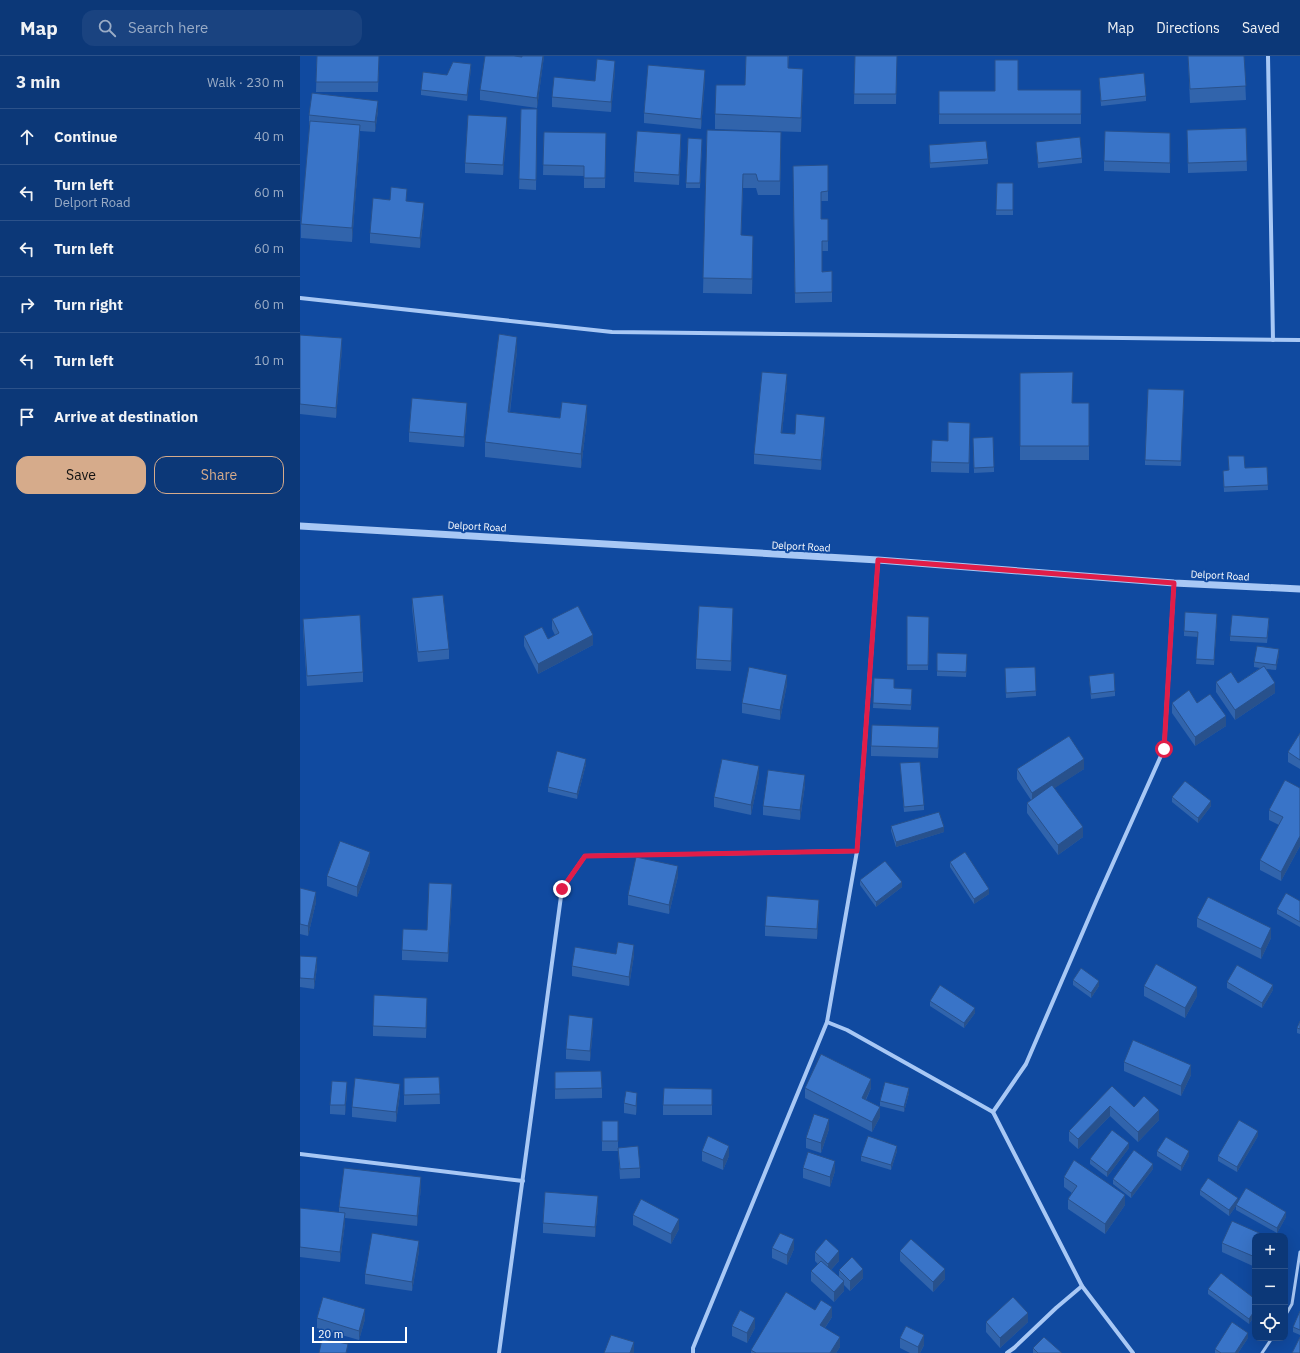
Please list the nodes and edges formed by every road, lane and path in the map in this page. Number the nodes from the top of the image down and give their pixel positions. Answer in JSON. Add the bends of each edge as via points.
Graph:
{"nodes":[{"id":1,"x":1268,"y":56,"type":"edge"},
{"id":2,"x":300,"y":298,"type":"edge"},
{"id":3,"x":1273,"y":340,"type":"junction"},
{"id":4,"x":1300,"y":340,"type":"edge"},
{"id":5,"x":300,"y":526,"type":"edge"},
{"id":6,"x":878,"y":560,"type":"junction"},
{"id":7,"x":1174,"y":583,"type":"junction"},
{"id":8,"x":1300,"y":589,"type":"edge"},
{"id":9,"x":857,"y":851,"type":"junction"},
{"id":10,"x":827,"y":1022,"type":"junction"},
{"id":11,"x":993,"y":1112,"type":"junction"},
{"id":12,"x":300,"y":1154,"type":"edge"},
{"id":13,"x":523,"y":1181,"type":"junction"},
{"id":14,"x":1300,"y":1252,"type":"edge"},
{"id":15,"x":1082,"y":1286,"type":"junction"},
{"id":16,"x":1288,"y":1311,"type":"edge"},
{"id":17,"x":1270,"y":1341,"type":"edge"},
{"id":18,"x":499,"y":1353,"type":"edge"},
{"id":19,"x":693,"y":1353,"type":"edge"},
{"id":20,"x":1007,"y":1353,"type":"edge"},
{"id":21,"x":1133,"y":1353,"type":"edge"},
{"id":22,"x":1262,"y":1353,"type":"edge"}],
"edges":[{"from":1,"to":3,"type":"street"},
{"from":2,"to":3,"type":"street","via":[[612,332]]},
{"from":3,"to":4,"type":"street"},
{"from":5,"to":6,"type":"street","name":"Delport Road"},
{"from":6,"to":7,"type":"street","name":"Delport Road"},
{"from":6,"to":9,"type":"street"},
{"from":7,"to":8,"type":"street","name":"Delport Road"},
{"from":7,"to":11,"type":"street","via":[[1164,749],[1026,1064]]},
{"from":9,"to":10,"type":"street"},
{"from":9,"to":13,"type":"street","via":[[585,856],[562,889]]},
{"from":10,"to":11,"type":"street","via":[[854,1034]]},
{"from":10,"to":19,"type":"street"},
{"from":11,"to":15,"type":"street"},
{"from":12,"to":13,"type":"street"},
{"from":13,"to":18,"type":"street"},
{"from":14,"to":16,"type":"lane","via":[[1292,1304]]},
{"from":15,"to":20,"type":"street"},
{"from":15,"to":21,"type":"street"},
{"from":17,"to":22,"type":"lane"}]}
